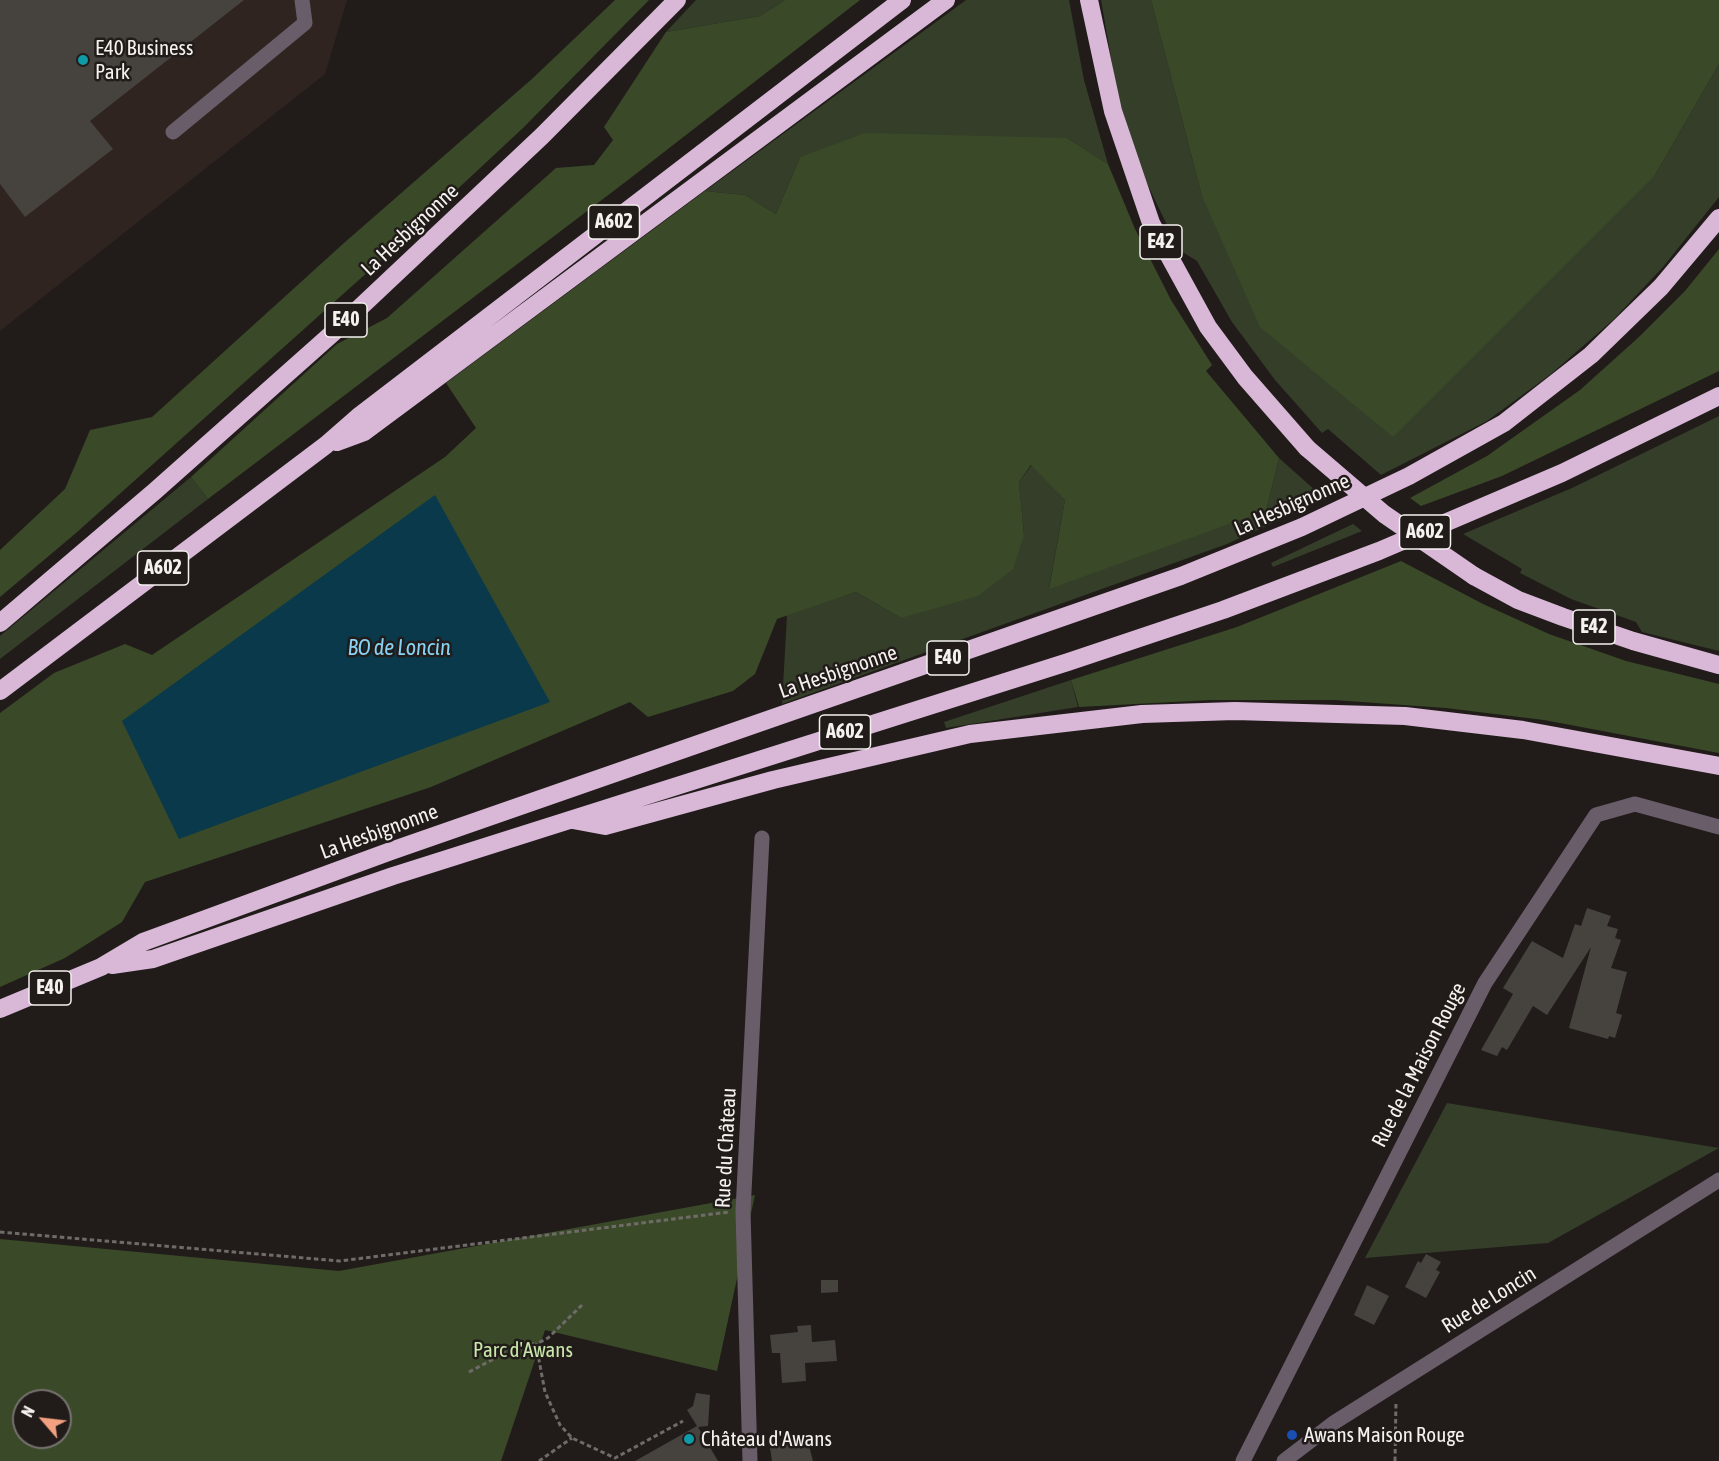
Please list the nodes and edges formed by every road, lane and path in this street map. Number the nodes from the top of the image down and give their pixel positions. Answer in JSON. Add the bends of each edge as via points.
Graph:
{"nodes":[{"id":1,"x":302,"y":0,"type":"edge"},
{"id":2,"x":677,"y":0,"type":"edge"},
{"id":3,"x":902,"y":0,"type":"edge"},
{"id":4,"x":946,"y":0,"type":"edge"},
{"id":5,"x":1089,"y":0,"type":"edge"},
{"id":6,"x":173,"y":132,"type":"dead end"},
{"id":7,"x":1719,"y":218,"type":"edge"},
{"id":8,"x":1719,"y":396,"type":"edge"},
{"id":9,"x":326,"y":445,"type":"junction"},
{"id":10,"x":0,"y":623,"type":"edge"},
{"id":11,"x":1719,"y":665,"type":"edge"},
{"id":12,"x":0,"y":691,"type":"edge"},
{"id":13,"x":1719,"y":766,"type":"edge"},
{"id":14,"x":569,"y":820,"type":"junction"},
{"id":15,"x":1719,"y":827,"type":"edge"},
{"id":16,"x":762,"y":838,"type":"dead end"},
{"id":17,"x":101,"y":967,"type":"junction"},
{"id":18,"x":0,"y":1009,"type":"edge"},
{"id":19,"x":1719,"y":1180,"type":"edge"},
{"id":20,"x":743,"y":1211,"type":"junction"},
{"id":21,"x":0,"y":1232,"type":"edge"},
{"id":22,"x":582,"y":1305,"type":"dead end"},
{"id":23,"x":536,"y":1344,"type":"junction"},
{"id":24,"x":469,"y":1372,"type":"dead end"},
{"id":25,"x":1394,"y":1385,"type":"junction"},
{"id":26,"x":683,"y":1421,"type":"dead end"},
{"id":27,"x":572,"y":1438,"type":"junction"},
{"id":28,"x":621,"y":1455,"type":"junction"},
{"id":29,"x":539,"y":1461,"type":"edge"},
{"id":30,"x":624,"y":1461,"type":"edge"},
{"id":31,"x":750,"y":1461,"type":"edge"},
{"id":32,"x":1243,"y":1461,"type":"edge"},
{"id":33,"x":1284,"y":1461,"type":"edge"},
{"id":34,"x":1395,"y":1461,"type":"edge"}],
"edges":[{"from":1,"to":6,"type":"street","via":[[305,22]]},
{"from":2,"to":10,"type":"highway","name":"La Hesbignonne","number":"E40","via":[[542,136],[334,331]]},
{"from":3,"to":9,"type":"highway","number":"A602"},
{"from":4,"to":9,"type":"highway","via":[[364,432]]},
{"from":5,"to":11,"type":"highway","number":"E42","bridge":true,"via":[[1113,111],[1151,223],[1208,327],[1306,448],[1384,514],[1474,576],[1518,600],[1633,641]]},
{"from":7,"to":17,"type":"highway","name":"La Hesbignonne","number":"E40","via":[[1661,287],[1591,355],[1504,423],[1409,477],[1302,527],[1181,576],[391,851],[143,942]]},
{"from":8,"to":14,"type":"highway","number":"A602","via":[[1562,473],[1378,551],[1223,610]]},
{"from":9,"to":12,"type":"highway","number":"A602"},
{"from":13,"to":14,"type":"highway","via":[[1523,730],[1405,716],[1235,711],[1142,714],[970,734],[783,777],[605,826]]},
{"from":14,"to":17,"type":"highway","via":[[153,958]]},
{"from":15,"to":32,"type":"street","name":"Rue de la Maison Rouge","via":[[1635,804],[1596,814],[1485,983]]},
{"from":16,"to":20,"type":"street","name":"Rue du Château"},
{"from":17,"to":18,"type":"highway","name":"La Hesbignonne","number":"E40"},
{"from":19,"to":25,"type":"street","name":"Rue de Loncin"},
{"from":20,"to":21,"type":"path","via":[[340,1261]]},
{"from":20,"to":31,"type":"street","name":"Rue du Château"},
{"from":22,"to":23,"type":"path","via":[[548,1338]]},
{"from":23,"to":24,"type":"path","via":[[524,1343]]},
{"from":23,"to":27,"type":"path","via":[[545,1392],[560,1425]]},
{"from":25,"to":33,"type":"street","name":"Rue de Loncin","via":[[1335,1422]]},
{"from":25,"to":34,"type":"path"},
{"from":26,"to":28,"type":"path"},
{"from":27,"to":28,"type":"path","via":[[615,1458]]},
{"from":27,"to":29,"type":"path"},
{"from":28,"to":30,"type":"path"}]}
